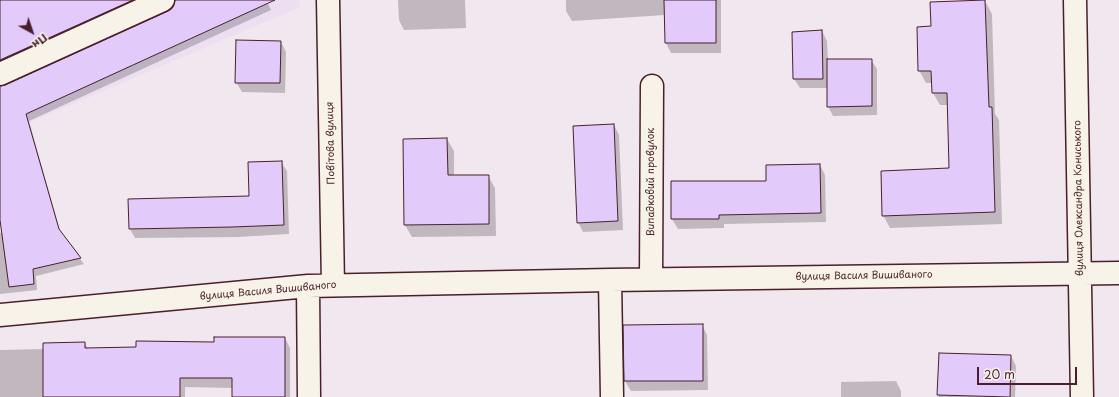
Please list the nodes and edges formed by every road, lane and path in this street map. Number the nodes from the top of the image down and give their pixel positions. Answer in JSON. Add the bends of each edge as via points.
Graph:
{"nodes":[{"id":1,"x":163,"y":0,"type":"edge"},
{"id":2,"x":328,"y":0,"type":"edge"},
{"id":3,"x":1076,"y":0,"type":"edge"},
{"id":4,"x":0,"y":74,"type":"edge"},
{"id":5,"x":652,"y":86,"type":"dead end"},
{"id":6,"x":1080,"y":273,"type":"junction"},
{"id":7,"x":1119,"y":273,"type":"edge"},
{"id":8,"x":651,"y":279,"type":"junction"},
{"id":9,"x":610,"y":280,"type":"junction"},
{"id":10,"x":333,"y":285,"type":"junction"},
{"id":11,"x":308,"y":286,"type":"junction"},
{"id":12,"x":0,"y":315,"type":"edge"},
{"id":13,"x":309,"y":397,"type":"edge"},
{"id":14,"x":612,"y":397,"type":"edge"},
{"id":15,"x":1082,"y":397,"type":"edge"}],
"edges":[{"from":1,"to":4,"type":"street"},
{"from":2,"to":10,"type":"street","name":"Повітова вулиця"},
{"from":3,"to":6,"type":"street","name":"вулиця Олександра Кониського"},
{"from":5,"to":8,"type":"street","name":"Випадковий провулок"},
{"from":6,"to":7,"type":"street","name":"вулиця Василя Вишиваного"},
{"from":6,"to":8,"type":"street","name":"вулиця Василя Вишиваного"},
{"from":6,"to":15,"type":"street","name":"вулиця Олександра Кониського"},
{"from":8,"to":9,"type":"street","name":"вулиця Василя Вишиваного"},
{"from":9,"to":10,"type":"street","name":"вулиця Василя Вишиваного"},
{"from":9,"to":14,"type":"street"},
{"from":10,"to":11,"type":"street","name":"вулиця Василя Вишиваного"},
{"from":11,"to":12,"type":"street","name":"вулиця Василя Вишиваного"},
{"from":11,"to":13,"type":"street"}]}
